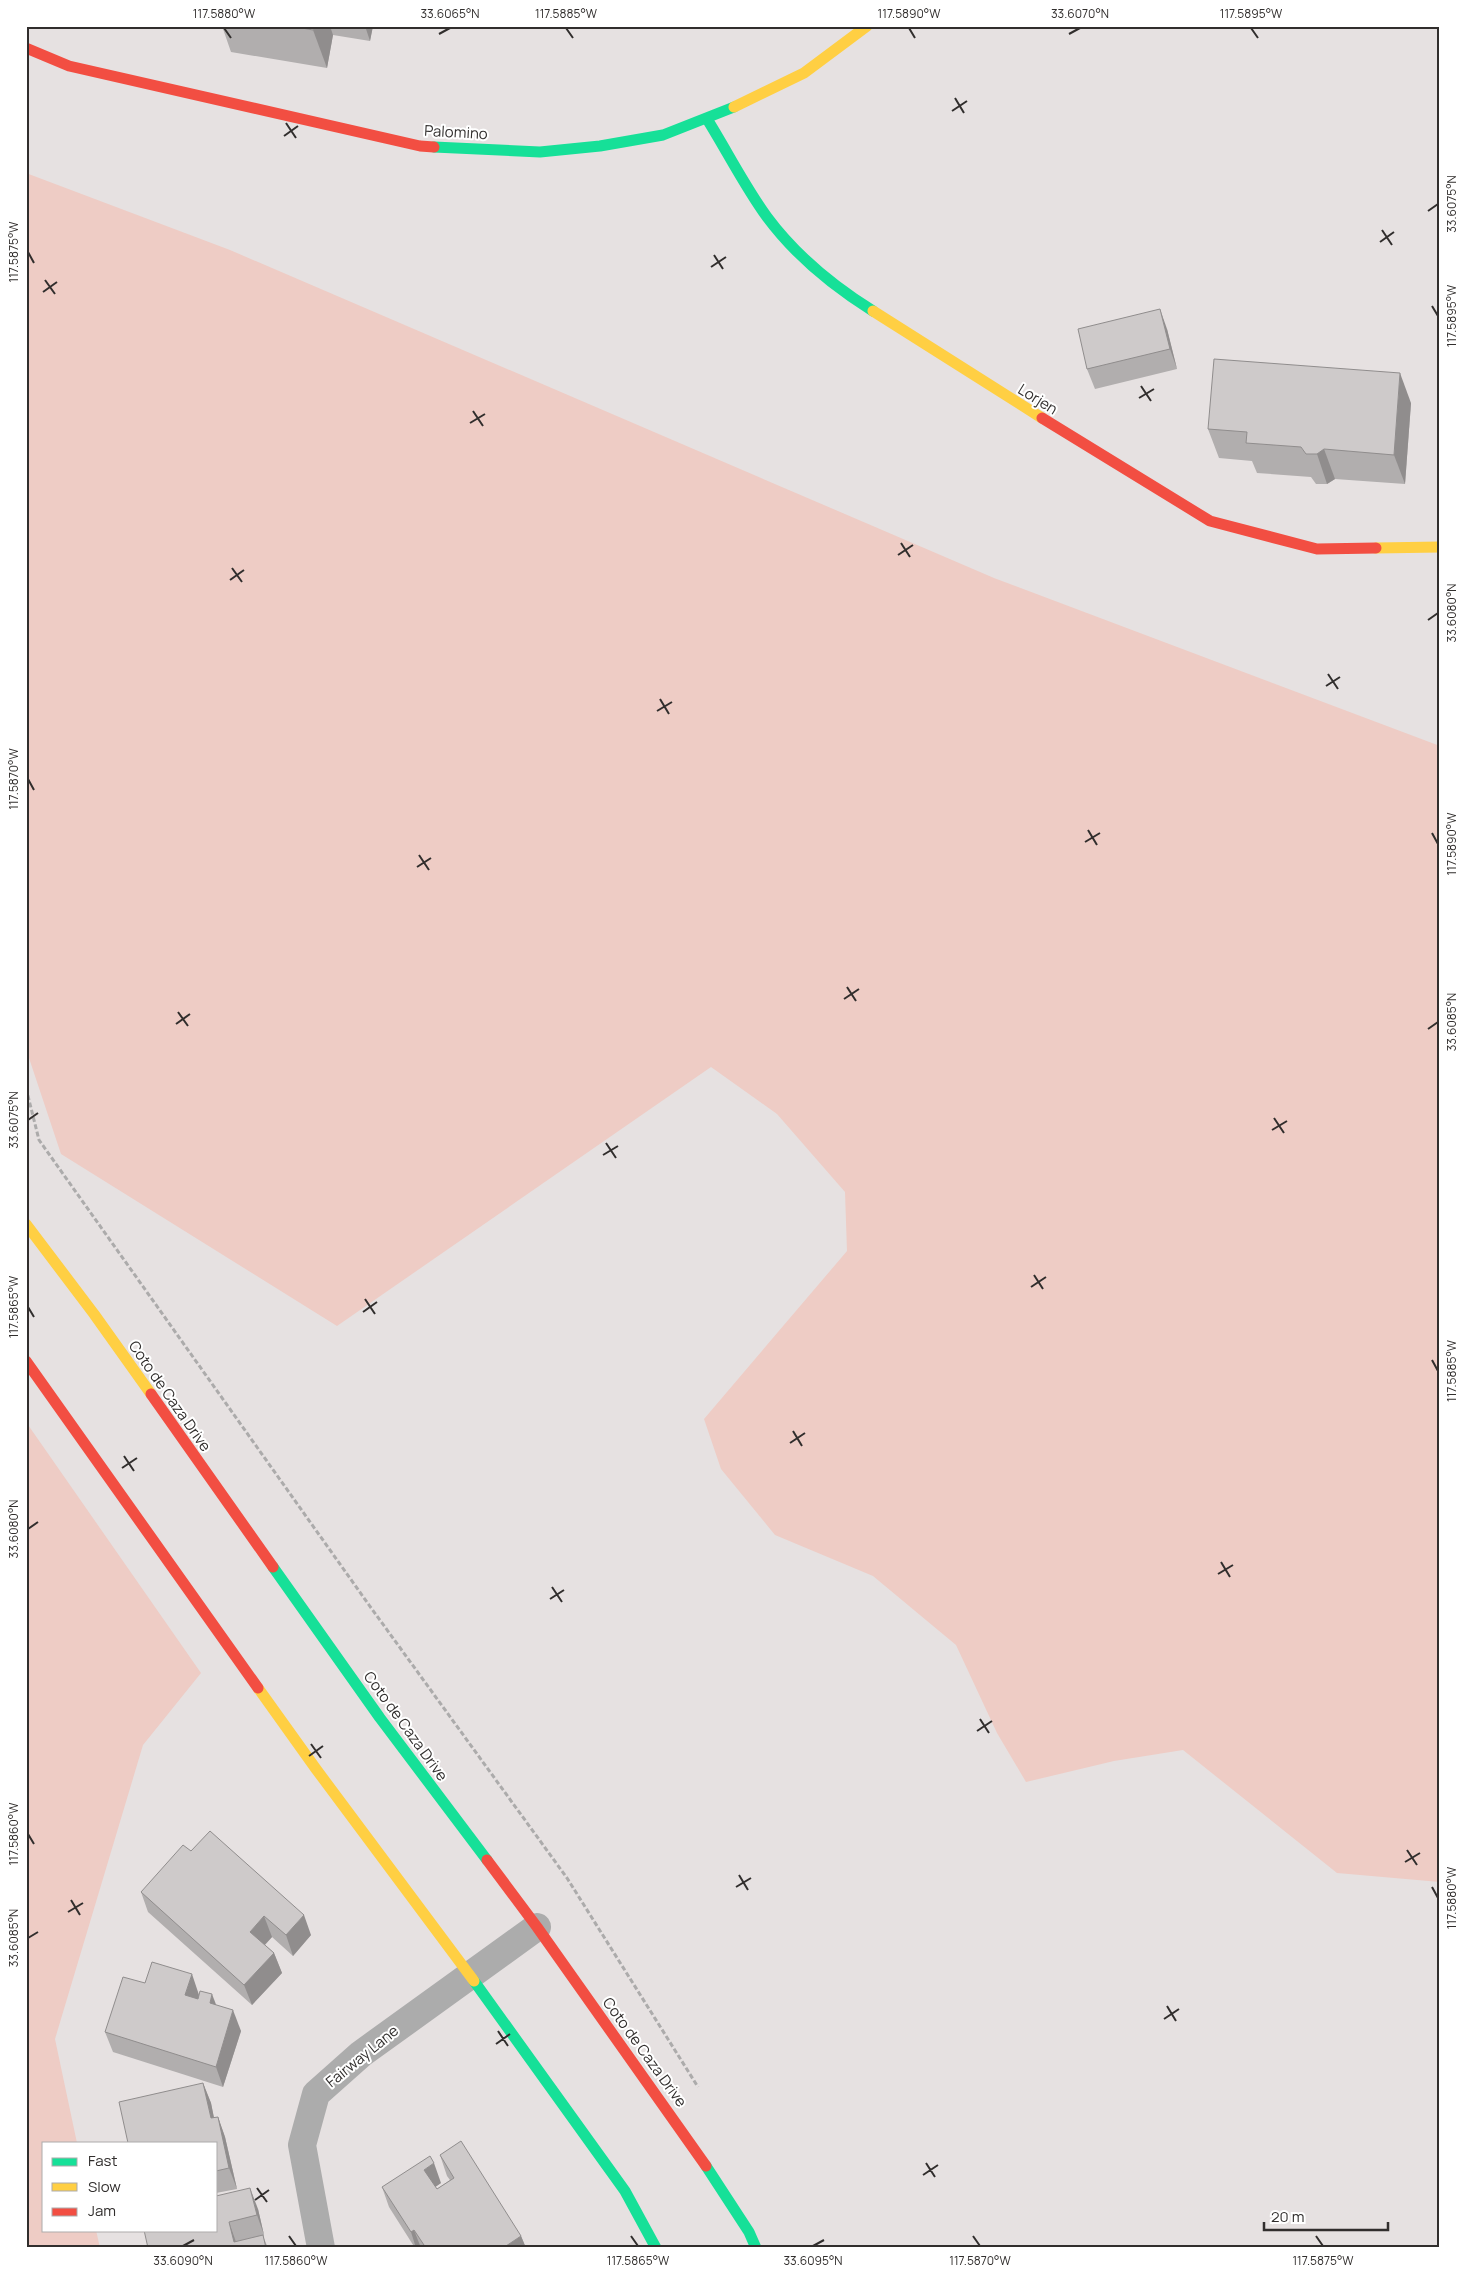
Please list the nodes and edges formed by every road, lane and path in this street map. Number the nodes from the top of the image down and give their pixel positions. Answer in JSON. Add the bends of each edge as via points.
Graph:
{"nodes":[{"id":1,"x":867,"y":26,"type":"edge"},
{"id":2,"x":26,"y":48,"type":"edge"},
{"id":3,"x":707,"y":119,"type":"junction"},
{"id":4,"x":1440,"y":547,"type":"edge"},
{"id":5,"x":26,"y":1088,"type":"edge"},
{"id":6,"x":26,"y":1224,"type":"edge"},
{"id":7,"x":26,"y":1361,"type":"edge"},
{"id":8,"x":537,"y":1927,"type":"junction"},
{"id":9,"x":470,"y":1975,"type":"junction"},
{"id":10,"x":698,"y":2087,"type":"dead end"},
{"id":11,"x":321,"y":2248,"type":"edge"},
{"id":12,"x":656,"y":2248,"type":"edge"},
{"id":13,"x":756,"y":2248,"type":"edge"}],
"edges":[{"from":1,"to":3,"type":"main road","name":"Palomino","via":[[804,73]]},
{"from":2,"to":3,"type":"main road","name":"Palomino","via":[[68,66],[420,146],[540,152],[600,146],[663,134]]},
{"from":3,"to":4,"type":"main road","name":"Lorjen","via":[[767,217],[791,246],[837,288],[1210,521],[1317,549]]},
{"from":5,"to":10,"type":"path","via":[[39,1140],[369,1606],[567,1878]]},
{"from":6,"to":8,"type":"main road","name":"Coto de Caza Drive","via":[[100,1322],[380,1718]]},
{"from":7,"to":9,"type":"main road","via":[[316,1769]]},
{"from":8,"to":9,"type":"street","name":"Fairway Lane"},
{"from":8,"to":13,"type":"main road","name":"Coto de Caza Drive","via":[[689,2140]]},
{"from":9,"to":11,"type":"street","name":"Fairway Lane","via":[[361,2054],[316,2094],[302,2145]]},
{"from":9,"to":12,"type":"main road","via":[[625,2191]]}]}
